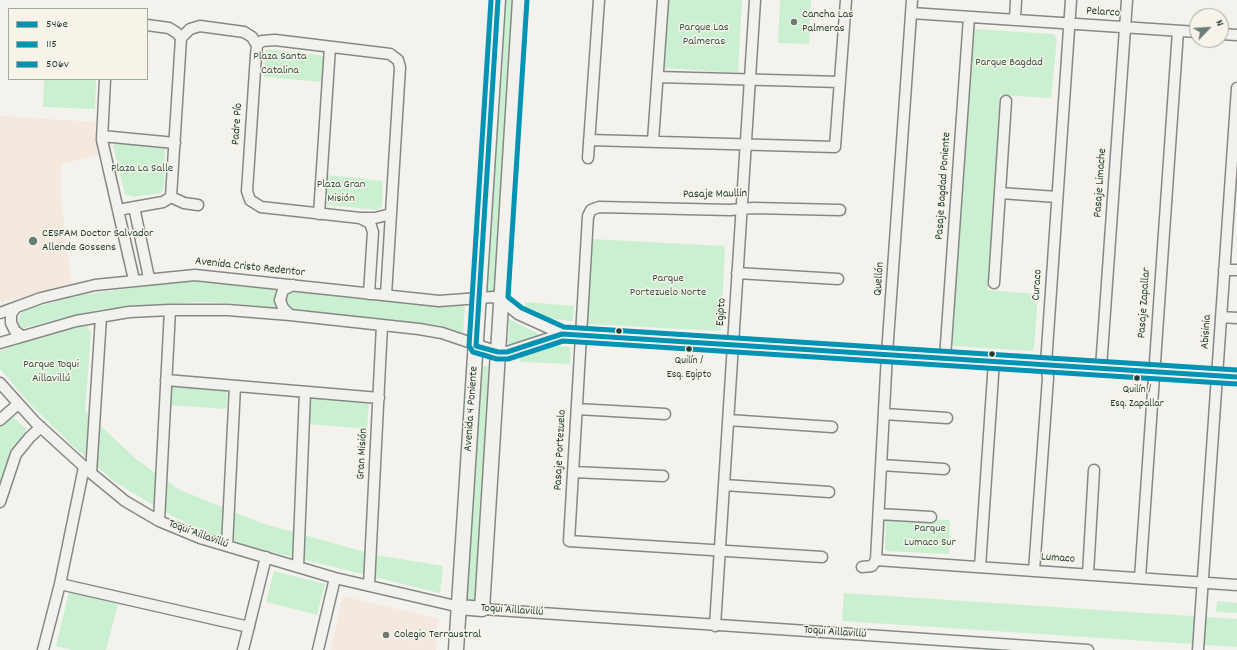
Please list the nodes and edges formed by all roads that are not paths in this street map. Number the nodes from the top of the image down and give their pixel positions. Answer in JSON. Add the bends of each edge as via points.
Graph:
{"nodes":[{"id":1,"x":498,"y":0,"type":"edge"},
{"id":2,"x":520,"y":0,"type":"edge"},
{"id":3,"x":599,"y":0,"type":"edge"},
{"id":4,"x":663,"y":0,"type":"edge"},
{"id":5,"x":755,"y":0,"type":"edge"},
{"id":6,"x":846,"y":0,"type":"edge"},
{"id":7,"x":912,"y":0,"type":"edge"},
{"id":8,"x":1016,"y":0,"type":"edge"},
{"id":9,"x":1071,"y":0,"type":"edge"},
{"id":10,"x":1127,"y":0,"type":"edge"},
{"id":11,"x":911,"y":13,"type":"junction"},
{"id":12,"x":969,"y":17,"type":"junction"},
{"id":13,"x":1015,"y":20,"type":"junction"},
{"id":14,"x":1069,"y":24,"type":"junction"},
{"id":15,"x":148,"y":25,"type":"edge"},
{"id":16,"x":1125,"y":27,"type":"junction"},
{"id":17,"x":1178,"y":31,"type":"junction"},
{"id":18,"x":1189,"y":32,"type":"edge"},
{"id":19,"x":181,"y":38,"type":"junction"},
{"id":20,"x":257,"y":45,"type":"junction"},
{"id":21,"x":330,"y":47,"type":"junction"},
{"id":22,"x":658,"y":77,"type":"junction"},
{"id":23,"x":105,"y":80,"type":"edge"},
{"id":24,"x":750,"y":80,"type":"junction"},
{"id":25,"x":840,"y":82,"type":"junction"},
{"id":26,"x":1237,"y":88,"type":"edge"},
{"id":27,"x":1006,"y":100,"type":"dead end"},
{"id":28,"x":102,"y":136,"type":"junction"},
{"id":29,"x":589,"y":140,"type":"junction"},
{"id":30,"x":654,"y":141,"type":"junction"},
{"id":31,"x":175,"y":143,"type":"junction"},
{"id":32,"x":746,"y":144,"type":"junction"},
{"id":33,"x":588,"y":158,"type":"dead end"},
{"id":34,"x":1000,"y":193,"type":"junction"},
{"id":35,"x":171,"y":197,"type":"junction"},
{"id":36,"x":1057,"y":197,"type":"junction"},
{"id":37,"x":198,"y":205,"type":"dead end"},
{"id":38,"x":134,"y":207,"type":"junction"},
{"id":39,"x":741,"y":209,"type":"junction"},
{"id":40,"x":118,"y":210,"type":"junction"},
{"id":41,"x":591,"y":210,"type":"joint"},
{"id":42,"x":840,"y":210,"type":"dead end"},
{"id":43,"x":319,"y":214,"type":"junction"},
{"id":44,"x":391,"y":214,"type":"junction"},
{"id":45,"x":360,"y":218,"type":"junction"},
{"id":46,"x":1232,"y":225,"type":"edge"},
{"id":47,"x":1224,"y":270,"type":"junction"},
{"id":48,"x":1237,"y":270,"type":"edge"},
{"id":49,"x":737,"y":273,"type":"junction"},
{"id":50,"x":149,"y":278,"type":"junction"},
{"id":51,"x":838,"y":279,"type":"dead end"},
{"id":52,"x":134,"y":280,"type":"junction"},
{"id":53,"x":994,"y":283,"type":"dead end"},
{"id":54,"x":293,"y":285,"type":"junction"},
{"id":55,"x":369,"y":294,"type":"junction"},
{"id":56,"x":386,"y":295,"type":"junction"},
{"id":57,"x":480,"y":297,"type":"junction"},
{"id":58,"x":501,"y":300,"type":"junction"},
{"id":59,"x":16,"y":307,"type":"junction"},
{"id":60,"x":170,"y":310,"type":"junction"},
{"id":61,"x":0,"y":313,"type":"edge"},
{"id":62,"x":290,"y":315,"type":"junction"},
{"id":63,"x":101,"y":317,"type":"junction"},
{"id":64,"x":1221,"y":317,"type":"junction"},
{"id":65,"x":1237,"y":318,"type":"edge"},
{"id":66,"x":382,"y":325,"type":"junction"},
{"id":67,"x":562,"y":334,"type":"junction"},
{"id":68,"x":581,"y":335,"type":"junction"},
{"id":69,"x":22,"y":336,"type":"junction"},
{"id":70,"x":0,"y":343,"type":"edge"},
{"id":71,"x":733,"y":344,"type":"junction"},
{"id":72,"x":476,"y":346,"type":"junction"},
{"id":73,"x":498,"y":352,"type":"junction"},
{"id":74,"x":887,"y":354,"type":"junction"},
{"id":75,"x":945,"y":358,"type":"junction"},
{"id":76,"x":994,"y":361,"type":"junction"},
{"id":77,"x":1046,"y":364,"type":"junction"},
{"id":78,"x":1101,"y":368,"type":"junction"},
{"id":79,"x":1154,"y":372,"type":"junction"},
{"id":80,"x":1217,"y":376,"type":"junction"},
{"id":81,"x":1237,"y":378,"type":"edge"},
{"id":82,"x":166,"y":380,"type":"junction"},
{"id":83,"x":0,"y":383,"type":"edge"},
{"id":84,"x":235,"y":386,"type":"junction"},
{"id":85,"x":306,"y":392,"type":"junction"},
{"id":86,"x":378,"y":398,"type":"junction"},
{"id":87,"x":18,"y":404,"type":"junction"},
{"id":88,"x":577,"y":409,"type":"junction"},
{"id":89,"x":665,"y":414,"type":"dead end"},
{"id":90,"x":884,"y":414,"type":"junction"},
{"id":91,"x":947,"y":418,"type":"dead end"},
{"id":92,"x":0,"y":420,"type":"edge"},
{"id":93,"x":728,"y":420,"type":"junction"},
{"id":94,"x":41,"y":427,"type":"junction"},
{"id":95,"x":832,"y":427,"type":"dead end"},
{"id":96,"x":881,"y":465,"type":"junction"},
{"id":97,"x":944,"y":469,"type":"dead end"},
{"id":98,"x":87,"y":470,"type":"junction"},
{"id":99,"x":1094,"y":470,"type":"dead end"},
{"id":100,"x":573,"y":472,"type":"junction"},
{"id":101,"x":663,"y":476,"type":"dead end"},
{"id":102,"x":724,"y":485,"type":"junction"},
{"id":103,"x":829,"y":492,"type":"dead end"},
{"id":104,"x":0,"y":502,"type":"edge"},
{"id":105,"x":879,"y":514,"type":"junction"},
{"id":106,"x":931,"y":517,"type":"dead end"},
{"id":107,"x":158,"y":521,"type":"junction"},
{"id":108,"x":227,"y":546,"type":"junction"},
{"id":109,"x":720,"y":551,"type":"junction"},
{"id":110,"x":822,"y":557,"type":"dead end"},
{"id":111,"x":266,"y":558,"type":"junction"},
{"id":112,"x":876,"y":560,"type":"junction"},
{"id":113,"x":298,"y":567,"type":"junction"},
{"id":114,"x":862,"y":567,"type":"dead end"},
{"id":115,"x":980,"y":567,"type":"junction"},
{"id":116,"x":1034,"y":571,"type":"junction"},
{"id":117,"x":1088,"y":574,"type":"junction"},
{"id":118,"x":335,"y":578,"type":"junction"},
{"id":119,"x":1140,"y":578,"type":"junction"},
{"id":120,"x":1203,"y":582,"type":"junction"},
{"id":121,"x":60,"y":584,"type":"junction"},
{"id":122,"x":369,"y":585,"type":"junction"},
{"id":123,"x":1237,"y":585,"type":"edge"},
{"id":124,"x":460,"y":607,"type":"junction"},
{"id":125,"x":482,"y":609,"type":"junction"},
{"id":126,"x":249,"y":626,"type":"junction"},
{"id":127,"x":715,"y":626,"type":"junction"},
{"id":128,"x":45,"y":650,"type":"edge"},
{"id":129,"x":242,"y":650,"type":"edge"},
{"id":130,"x":318,"y":650,"type":"edge"},
{"id":131,"x":456,"y":650,"type":"edge"},
{"id":132,"x":1088,"y":650,"type":"edge"},
{"id":133,"x":1198,"y":650,"type":"edge"}],
"edges":[{"from":1,"to":57,"type":"street","name":"Avenida 4 Poniente"},
{"from":2,"to":58,"type":"street","name":"Avenida 4 Poniente"},
{"from":3,"to":29,"type":"street"},
{"from":4,"to":22,"type":"street"},
{"from":5,"to":24,"type":"street","name":"Egipto"},
{"from":6,"to":25,"type":"street"},
{"from":7,"to":11,"type":"street","name":"Quellón"},
{"from":8,"to":13,"type":"street"},
{"from":9,"to":14,"type":"street","name":"Curaco"},
{"from":10,"to":16,"type":"street","name":"Pasaje Limache"},
{"from":11,"to":12,"type":"street","name":"Pelarco"},
{"from":11,"to":74,"type":"street","name":"Quellón"},
{"from":12,"to":13,"type":"street","name":"Pelarco"},
{"from":12,"to":75,"type":"street","name":"Pasaje Bagdad Poniente"},
{"from":13,"to":14,"type":"street","name":"Pelarco"},
{"from":14,"to":16,"type":"street","name":"Pelarco"},
{"from":14,"to":36,"type":"street","name":"Curaco"},
{"from":15,"to":19,"type":"street","via":[[169,28]]},
{"from":16,"to":17,"type":"street","name":"Pelarco"},
{"from":16,"to":78,"type":"street","name":"Pasaje Limache"},
{"from":17,"to":18,"type":"street","name":"Pelarco"},
{"from":17,"to":79,"type":"street","name":"Pasaje Zapallar"},
{"from":19,"to":20,"type":"street","via":[[200,26],[244,32],[252,37]]},
{"from":19,"to":31,"type":"street"},
{"from":20,"to":21,"type":"street","via":[[262,41],[276,40]]},
{"from":20,"to":43,"type":"street","name":"Padre Pío","via":[[248,195],[253,204],[261,207]]},
{"from":21,"to":43,"type":"street"},
{"from":21,"to":44,"type":"street","via":[[390,54],[398,60],[400,67]]},
{"from":22,"to":24,"type":"street"},
{"from":22,"to":30,"type":"street"},
{"from":23,"to":28,"type":"street"},
{"from":24,"to":25,"type":"street"},
{"from":24,"to":32,"type":"street","name":"Egipto"},
{"from":25,"to":32,"type":"street","via":[[835,147]]},
{"from":26,"to":46,"type":"street","name":"Abisinia"},
{"from":27,"to":34,"type":"street"},
{"from":28,"to":31,"type":"street"},
{"from":28,"to":40,"type":"street"},
{"from":29,"to":30,"type":"street","via":[[642,143]]},
{"from":29,"to":33,"type":"street"},
{"from":30,"to":32,"type":"street"},
{"from":31,"to":35,"type":"street"},
{"from":32,"to":39,"type":"street","name":"Egipto"},
{"from":34,"to":36,"type":"street"},
{"from":34,"to":53,"type":"street"},
{"from":35,"to":37,"type":"street","via":[[184,203]]},
{"from":35,"to":38,"type":"street","via":[[163,202]]},
{"from":36,"to":77,"type":"street","name":"Curaco"},
{"from":38,"to":40,"type":"street"},
{"from":38,"to":50,"type":"street"},
{"from":39,"to":41,"type":"street","name":"Pasaje Maullin","via":[[599,206]]},
{"from":39,"to":42,"type":"street","name":"Pasaje Maullin"},
{"from":39,"to":49,"type":"street","name":"Egipto"},
{"from":40,"to":52,"type":"street"},
{"from":41,"to":68,"type":"street","name":"Pasaje Portezuelo","via":[[588,216]]},
{"from":43,"to":45,"type":"street","name":"Padre Pío"},
{"from":44,"to":45,"type":"street","name":"Padre Pío"},
{"from":44,"to":56,"type":"street"},
{"from":45,"to":55,"type":"street","via":[[370,223],[373,232]]},
{"from":46,"to":47,"type":"street","name":"Abisinia"},
{"from":47,"to":48,"type":"street"},
{"from":47,"to":64,"type":"street","name":"Abisinia"},
{"from":49,"to":51,"type":"street"},
{"from":49,"to":71,"type":"street","name":"Egipto"},
{"from":50,"to":52,"type":"street","name":"Avenida Cristo Redentor"},
{"from":50,"to":54,"type":"street","name":"Avenida Cristo Redentor","via":[[195,275]]},
{"from":52,"to":59,"type":"street","name":"Avenida Cristo Redentor","via":[[68,291]]},
{"from":54,"to":55,"type":"street","name":"Avenida Cristo Redentor"},
{"from":54,"to":62,"type":"street","via":[[283,290],[280,300],[282,308]]},
{"from":55,"to":56,"type":"street","name":"Avenida Cristo Redentor"},
{"from":56,"to":57,"type":"street","name":"Avenida Cristo Redentor","via":[[439,301]]},
{"from":57,"to":58,"type":"street","name":"Avenida Cristo Redentor"},
{"from":57,"to":72,"type":"street","name":"Avenida 4 Poniente"},
{"from":58,"to":67,"type":"street","via":[[518,314]]},
{"from":58,"to":73,"type":"street","name":"Avenida 4 Poniente"},
{"from":59,"to":61,"type":"street","name":"Avenida Cristo Redentor"},
{"from":59,"to":69,"type":"street","via":[[11,323],[15,331]]},
{"from":60,"to":62,"type":"street","via":[[228,310]]},
{"from":60,"to":63,"type":"street","via":[[129,312]]},
{"from":60,"to":82,"type":"street"},
{"from":62,"to":66,"type":"street"},
{"from":63,"to":69,"type":"street"},
{"from":63,"to":98,"type":"street"},
{"from":64,"to":65,"type":"street"},
{"from":64,"to":80,"type":"street","name":"Abisinia"},
{"from":66,"to":72,"type":"street","via":[[432,330]]},
{"from":66,"to":86,"type":"street","name":"Gran Misión"},
{"from":67,"to":68,"type":"street"},
{"from":67,"to":73,"type":"street","via":[[507,352]]},
{"from":68,"to":71,"type":"street"},
{"from":68,"to":88,"type":"street","name":"Pasaje Portezuelo"},
{"from":69,"to":70,"type":"street"},
{"from":71,"to":74,"type":"street"},
{"from":71,"to":93,"type":"street","name":"Egipto"},
{"from":72,"to":73,"type":"street"},
{"from":72,"to":124,"type":"street","name":"Avenida 4 Poniente"},
{"from":73,"to":125,"type":"street","name":"Avenida 4 Poniente"},
{"from":74,"to":75,"type":"street"},
{"from":74,"to":90,"type":"street","name":"Quellón"},
{"from":75,"to":76,"type":"street"},
{"from":76,"to":77,"type":"street"},
{"from":76,"to":115,"type":"street"},
{"from":77,"to":78,"type":"street"},
{"from":77,"to":116,"type":"street","name":"Curaco","via":[[1048,378]]},
{"from":78,"to":79,"type":"street"},
{"from":79,"to":80,"type":"street"},
{"from":79,"to":119,"type":"street","name":"Pasaje Zapallar"},
{"from":80,"to":81,"type":"street"},
{"from":80,"to":120,"type":"street","name":"Abisinia"},
{"from":82,"to":84,"type":"street"},
{"from":82,"to":107,"type":"street"},
{"from":83,"to":87,"type":"street","name":"Toqui Aillavillú"},
{"from":84,"to":85,"type":"street"},
{"from":84,"to":108,"type":"street"},
{"from":85,"to":86,"type":"street"},
{"from":85,"to":113,"type":"street"},
{"from":86,"to":122,"type":"street","name":"Gran Misión"},
{"from":87,"to":92,"type":"street"},
{"from":87,"to":94,"type":"street","name":"Toqui Aillavillú"},
{"from":88,"to":89,"type":"street"},
{"from":88,"to":100,"type":"street","name":"Pasaje Portezuelo"},
{"from":90,"to":91,"type":"street"},
{"from":90,"to":96,"type":"street","name":"Quellón"},
{"from":93,"to":95,"type":"street"},
{"from":93,"to":102,"type":"street","name":"Egipto"},
{"from":94,"to":98,"type":"street","name":"Toqui Aillavillú"},
{"from":94,"to":104,"type":"street","via":[[16,454]]},
{"from":96,"to":97,"type":"street"},
{"from":96,"to":105,"type":"street","name":"Quellón"},
{"from":98,"to":107,"type":"street","name":"Toqui Aillavillú","via":[[125,501]]},
{"from":98,"to":121,"type":"street"},
{"from":99,"to":117,"type":"street"},
{"from":100,"to":101,"type":"street"},
{"from":100,"to":109,"type":"street","name":"Pasaje Portezuelo","via":[[569,541]]},
{"from":102,"to":103,"type":"street"},
{"from":102,"to":109,"type":"street","name":"Egipto"},
{"from":105,"to":106,"type":"street"},
{"from":105,"to":112,"type":"street","name":"Quellón"},
{"from":107,"to":108,"type":"street","name":"Toqui Aillavillú"},
{"from":108,"to":111,"type":"street","name":"Toqui Aillavillú"},
{"from":109,"to":110,"type":"street"},
{"from":109,"to":127,"type":"street","name":"Egipto"},
{"from":111,"to":113,"type":"street","name":"Toqui Aillavillú"},
{"from":111,"to":126,"type":"street"},
{"from":112,"to":114,"type":"street","via":[[872,566]]},
{"from":112,"to":115,"type":"street","name":"Lumaco"},
{"from":113,"to":118,"type":"street","name":"Toqui Aillavillú"},
{"from":115,"to":116,"type":"street","name":"Lumaco"},
{"from":116,"to":117,"type":"street","name":"Lumaco"},
{"from":117,"to":119,"type":"street","name":"Lumaco"},
{"from":118,"to":122,"type":"street","name":"Toqui Aillavillú"},
{"from":118,"to":130,"type":"street"},
{"from":119,"to":120,"type":"street","name":"Lumaco"},
{"from":120,"to":123,"type":"street","name":"Lumaco"},
{"from":120,"to":133,"type":"street","name":"Abisinia"},
{"from":121,"to":126,"type":"street"},
{"from":121,"to":128,"type":"street"},
{"from":122,"to":124,"type":"street","name":"Toqui Aillavillú"},
{"from":124,"to":125,"type":"street","name":"Toqui Aillavillú"},
{"from":124,"to":131,"type":"street","name":"Avenida 4 Poniente"},
{"from":125,"to":127,"type":"street","name":"Toqui Aillavillú"},
{"from":126,"to":129,"type":"street"},
{"from":127,"to":132,"type":"street","name":"Toqui Aillavillú"}]}
